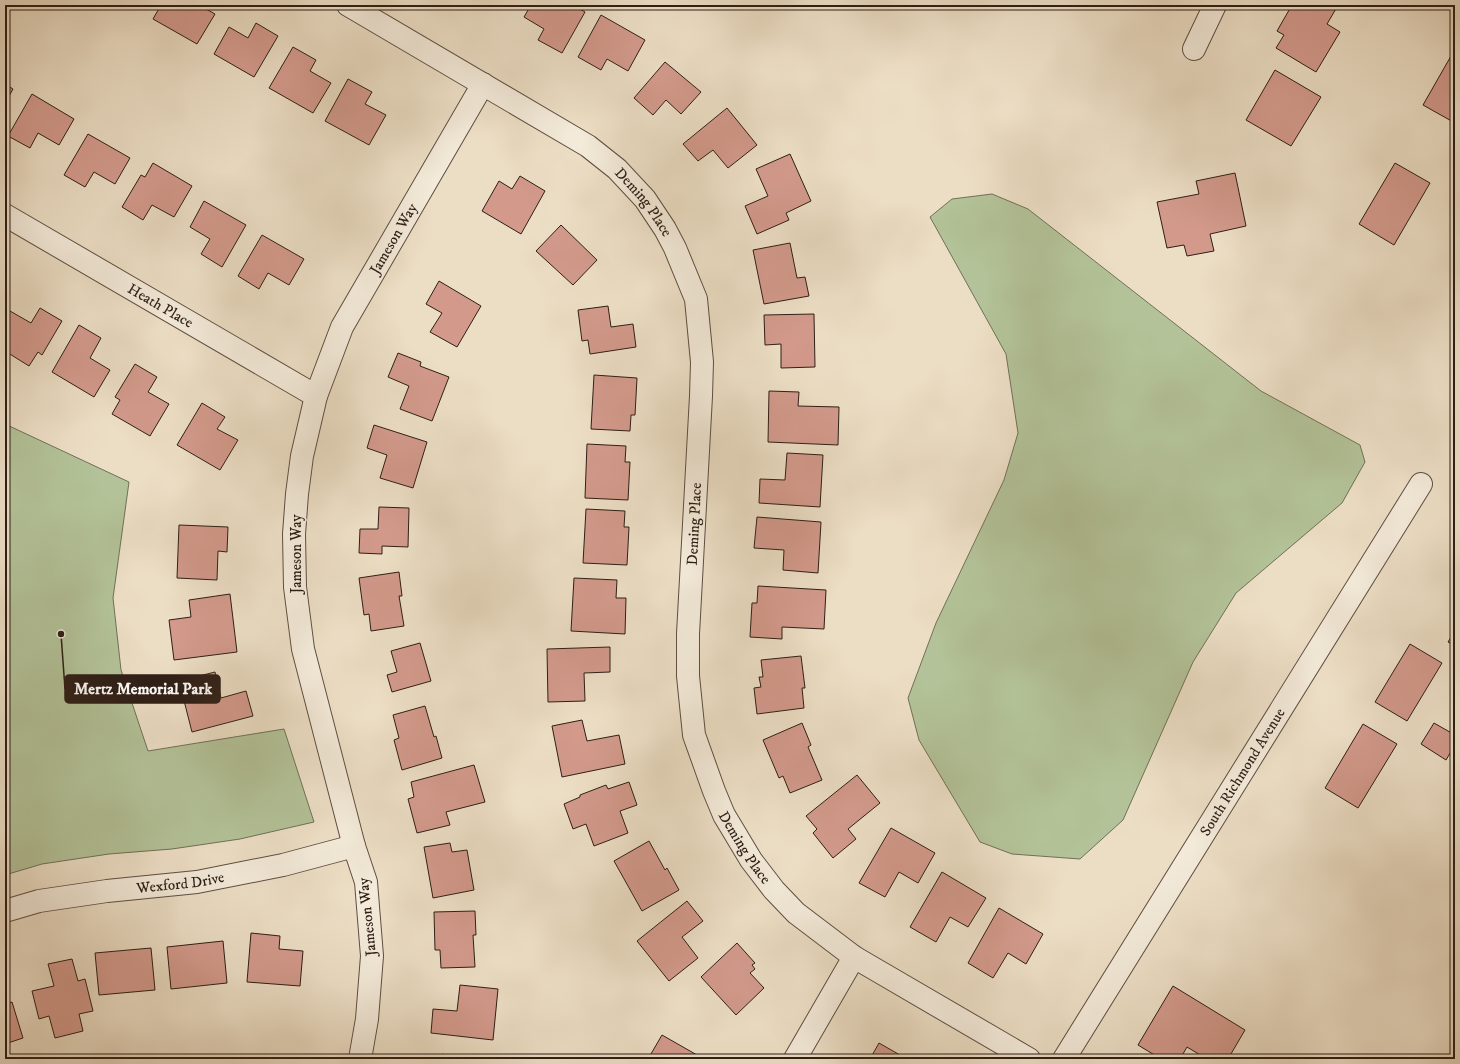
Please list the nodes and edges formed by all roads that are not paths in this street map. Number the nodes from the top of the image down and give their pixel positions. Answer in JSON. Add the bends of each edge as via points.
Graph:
{"nodes":[{"id":1,"x":348,"y":5,"type":"edge"},
{"id":2,"x":1216,"y":5,"type":"edge"},
{"id":3,"x":1194,"y":49,"type":"dead end"},
{"id":4,"x":483,"y":84,"type":"junction"},
{"id":5,"x":5,"y":215,"type":"edge"},
{"id":6,"x":316,"y":396,"type":"junction"},
{"id":7,"x":1421,"y":484,"type":"dead end"},
{"id":8,"x":354,"y":846,"type":"junction"},
{"id":9,"x":5,"y":911,"type":"edge"},
{"id":10,"x":854,"y":957,"type":"junction"},
{"id":11,"x":360,"y":1059,"type":"edge"},
{"id":12,"x":795,"y":1059,"type":"edge"},
{"id":13,"x":1029,"y":1059,"type":"edge"},
{"id":14,"x":1064,"y":1059,"type":"edge"}],
"edges":[{"from":1,"to":4,"type":"street","name":"Deming Place"},
{"from":2,"to":3,"type":"street"},
{"from":4,"to":6,"type":"street","name":"Jameson Way","via":[[342,327]]},
{"from":4,"to":10,"type":"street","name":"Deming Place","via":[[588,146],[617,169],[645,199],[675,248],[696,299],[702,362],[688,634],[688,676],[694,735],[724,815],[751,860],[796,913]]},
{"from":5,"to":6,"type":"street","name":"Heath Place"},
{"from":6,"to":8,"type":"street","name":"Jameson Way","via":[[302,456],[297,494],[294,587],[303,649]]},
{"from":7,"to":14,"type":"street","name":"South Richmond Avenue"},
{"from":8,"to":9,"type":"street","name":"Wexford Drive","via":[[282,865],[198,882],[46,900]]},
{"from":8,"to":11,"type":"street","name":"Jameson Way","via":[[366,882],[372,956],[367,1019]]},
{"from":10,"to":12,"type":"street"},
{"from":10,"to":13,"type":"street","name":"Deming Place"}]}
